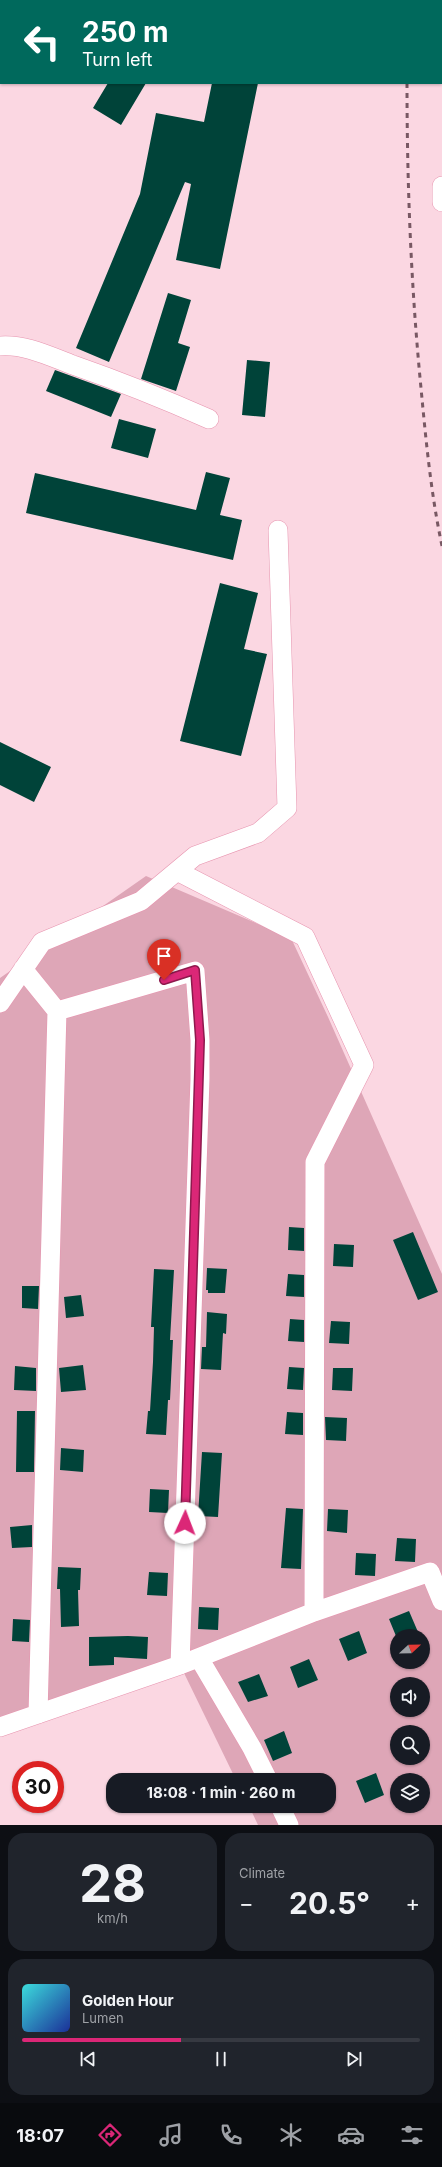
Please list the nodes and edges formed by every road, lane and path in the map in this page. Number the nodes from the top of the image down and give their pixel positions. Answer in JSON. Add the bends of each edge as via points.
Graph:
{"nodes":[{"id":1,"x":442,"y":186,"type":"edge"},
{"id":2,"x":442,"y":202,"type":"edge"},
{"id":3,"x":0,"y":346,"type":"edge"},
{"id":4,"x":209,"y":419,"type":"dead end"},
{"id":5,"x":278,"y":530,"type":"dead end"},
{"id":6,"x":177,"y":871,"type":"junction"},
{"id":7,"x":23,"y":969,"type":"junction"},
{"id":8,"x":0,"y":1003,"type":"edge"},
{"id":9,"x":57,"y":1011,"type":"junction"},
{"id":10,"x":442,"y":1601,"type":"edge"},
{"id":11,"x":314,"y":1612,"type":"junction"},
{"id":12,"x":199,"y":1658,"type":"junction"},
{"id":13,"x":180,"y":1665,"type":"junction"},
{"id":14,"x":38,"y":1714,"type":"junction"},
{"id":15,"x":0,"y":1727,"type":"edge"},
{"id":16,"x":264,"y":1773,"type":"edge"},
{"id":17,"x":283,"y":1813,"type":"edge"},
{"id":18,"x":289,"y":1825,"type":"edge"}],
"edges":[{"from":1,"to":2,"type":"street"},
{"from":3,"to":4,"type":"street","via":[[14,345],[48,356],[122,382]]},
{"from":5,"to":6,"type":"street","via":[[287,808],[258,833],[194,856]]},
{"from":6,"to":7,"type":"street","via":[[141,901],[42,942]]},
{"from":6,"to":11,"type":"street","via":[[305,937],[364,1065],[315,1162]]},
{"from":7,"to":8,"type":"street"},
{"from":7,"to":9,"type":"street"},
{"from":9,"to":13,"type":"street","via":[[195,970],[200,1079]]},
{"from":9,"to":14,"type":"street"},
{"from":10,"to":11,"type":"street","via":[[430,1572]]},
{"from":11,"to":12,"type":"street"},
{"from":12,"to":13,"type":"street"},
{"from":12,"to":16,"type":"street"},
{"from":13,"to":14,"type":"street"},
{"from":14,"to":15,"type":"street"},
{"from":17,"to":18,"type":"street"}]}
